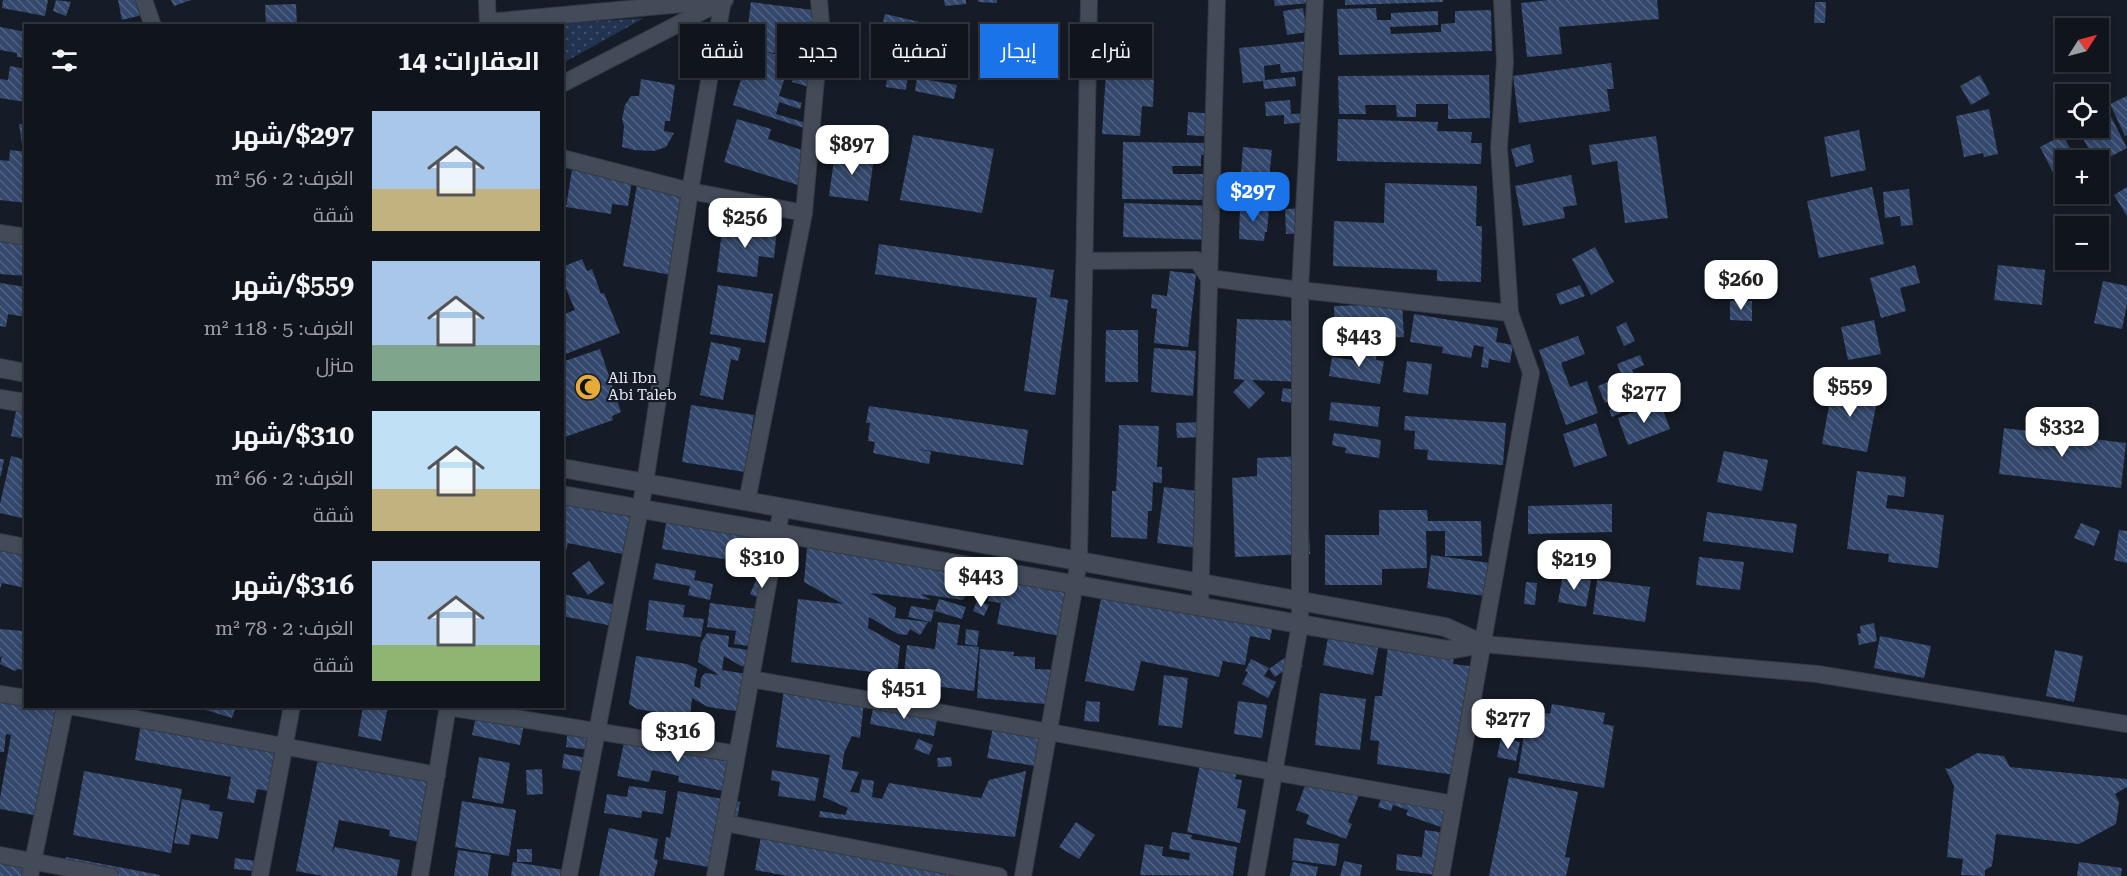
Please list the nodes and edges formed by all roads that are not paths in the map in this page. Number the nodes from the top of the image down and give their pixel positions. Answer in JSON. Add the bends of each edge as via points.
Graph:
{"nodes":[{"id":1,"x":144,"y":0,"type":"edge"},
{"id":2,"x":487,"y":0,"type":"edge"},
{"id":3,"x":724,"y":0,"type":"edge"},
{"id":4,"x":819,"y":0,"type":"edge"},
{"id":5,"x":1089,"y":0,"type":"edge"},
{"id":6,"x":1217,"y":0,"type":"edge"},
{"id":7,"x":1316,"y":0,"type":"edge"},
{"id":8,"x":1502,"y":0,"type":"edge"},
{"id":9,"x":570,"y":7,"type":"edge"},
{"id":10,"x":152,"y":24,"type":"edge"},
{"id":11,"x":488,"y":24,"type":"edge"},
{"id":12,"x":564,"y":83,"type":"edge"},
{"id":13,"x":564,"y":158,"type":"edge"},
{"id":14,"x":690,"y":190,"type":"junction"},
{"id":15,"x":804,"y":213,"type":"junction"},
{"id":16,"x":0,"y":233,"type":"edge"},
{"id":17,"x":24,"y":237,"type":"edge"},
{"id":18,"x":1085,"y":261,"type":"junction"},
{"id":19,"x":1209,"y":278,"type":"junction"},
{"id":20,"x":1300,"y":290,"type":"junction"},
{"id":21,"x":1510,"y":314,"type":"junction"},
{"id":22,"x":0,"y":368,"type":"edge"},
{"id":23,"x":24,"y":373,"type":"edge"},
{"id":24,"x":0,"y":399,"type":"edge"},
{"id":25,"x":24,"y":403,"type":"edge"},
{"id":26,"x":564,"y":468,"type":"edge"},
{"id":27,"x":645,"y":483,"type":"junction"},
{"id":28,"x":564,"y":495,"type":"edge"},
{"id":29,"x":747,"y":501,"type":"junction"},
{"id":30,"x":782,"y":507,"type":"junction"},
{"id":31,"x":640,"y":508,"type":"junction"},
{"id":32,"x":777,"y":532,"type":"junction"},
{"id":33,"x":0,"y":542,"type":"edge"},
{"id":34,"x":24,"y":547,"type":"edge"},
{"id":35,"x":1079,"y":561,"type":"junction"},
{"id":36,"x":1200,"y":582,"type":"junction"},
{"id":37,"x":1074,"y":584,"type":"junction"},
{"id":38,"x":1301,"y":600,"type":"junction"},
{"id":39,"x":1200,"y":606,"type":"junction"},
{"id":40,"x":1300,"y":624,"type":"junction"},
{"id":41,"x":1483,"y":644,"type":"junction"},
{"id":42,"x":751,"y":679,"type":"junction"},
{"id":43,"x":0,"y":694,"type":"edge"},
{"id":44,"x":24,"y":698,"type":"edge"},
{"id":45,"x":67,"y":708,"type":"edge"},
{"id":46,"x":78,"y":708,"type":"edge"},
{"id":47,"x":292,"y":708,"type":"edge"},
{"id":48,"x":448,"y":708,"type":"edge"},
{"id":49,"x":454,"y":708,"type":"edge"},
{"id":50,"x":2127,"y":724,"type":"edge"},
{"id":51,"x":597,"y":731,"type":"junction"},
{"id":52,"x":1048,"y":732,"type":"junction"},
{"id":53,"x":285,"y":747,"type":"junction"},
{"id":54,"x":737,"y":754,"type":"junction"},
{"id":55,"x":1274,"y":772,"type":"junction"},
{"id":56,"x":437,"y":775,"type":"junction"},
{"id":57,"x":1454,"y":804,"type":"junction"},
{"id":58,"x":724,"y":823,"type":"junction"},
{"id":59,"x":0,"y":855,"type":"edge"},
{"id":60,"x":31,"y":869,"type":"edge"},
{"id":61,"x":110,"y":876,"type":"edge"},
{"id":62,"x":260,"y":876,"type":"edge"},
{"id":63,"x":420,"y":876,"type":"edge"},
{"id":64,"x":569,"y":876,"type":"edge"},
{"id":65,"x":715,"y":876,"type":"edge"},
{"id":66,"x":999,"y":876,"type":"edge"},
{"id":67,"x":1023,"y":876,"type":"edge"},
{"id":68,"x":1256,"y":876,"type":"edge"},
{"id":69,"x":1441,"y":876,"type":"edge"}],
"edges":[{"from":1,"to":10,"type":"street"},
{"from":2,"to":11,"type":"street"},
{"from":3,"to":9,"type":"street"},
{"from":3,"to":12,"type":"street"},
{"from":3,"to":14,"type":"street"},
{"from":4,"to":15,"type":"street","via":[[821,23]]},
{"from":5,"to":18,"type":"street"},
{"from":6,"to":19,"type":"street"},
{"from":7,"to":20,"type":"street"},
{"from":8,"to":21,"type":"street","via":[[1505,62],[1499,147]]},
{"from":9,"to":11,"type":"street"},
{"from":13,"to":14,"type":"street"},
{"from":14,"to":15,"type":"street"},
{"from":14,"to":27,"type":"street"},
{"from":15,"to":29,"type":"street"},
{"from":16,"to":17,"type":"street"},
{"from":18,"to":19,"type":"street","via":[[1197,260]]},
{"from":18,"to":35,"type":"street"},
{"from":19,"to":20,"type":"street"},
{"from":19,"to":36,"type":"street"},
{"from":20,"to":21,"type":"street"},
{"from":20,"to":38,"type":"street"},
{"from":21,"to":41,"type":"street","via":[[1531,373]]},
{"from":22,"to":23,"type":"main road"},
{"from":24,"to":25,"type":"main road"},
{"from":26,"to":27,"type":"main road"},
{"from":27,"to":29,"type":"main road"},
{"from":27,"to":31,"type":"street"},
{"from":28,"to":31,"type":"main road"},
{"from":29,"to":30,"type":"main road"},
{"from":30,"to":32,"type":"street"},
{"from":30,"to":35,"type":"main road"},
{"from":31,"to":32,"type":"main road"},
{"from":31,"to":51,"type":"street"},
{"from":32,"to":37,"type":"main road"},
{"from":32,"to":42,"type":"street"},
{"from":33,"to":34,"type":"street"},
{"from":35,"to":36,"type":"main road"},
{"from":35,"to":37,"type":"street"},
{"from":36,"to":38,"type":"main road"},
{"from":36,"to":39,"type":"street"},
{"from":37,"to":39,"type":"main road"},
{"from":37,"to":52,"type":"street"},
{"from":38,"to":40,"type":"street"},
{"from":38,"to":41,"type":"main road","via":[[1445,627]]},
{"from":39,"to":40,"type":"main road"},
{"from":40,"to":41,"type":"main road","via":[[1448,650]]},
{"from":40,"to":55,"type":"street"},
{"from":41,"to":50,"type":"street","via":[[1817,674]]},
{"from":41,"to":57,"type":"street"},
{"from":42,"to":52,"type":"street"},
{"from":42,"to":54,"type":"street"},
{"from":43,"to":44,"type":"street"},
{"from":45,"to":60,"type":"street"},
{"from":46,"to":53,"type":"street"},
{"from":47,"to":53,"type":"street"},
{"from":48,"to":56,"type":"street"},
{"from":49,"to":51,"type":"street"},
{"from":51,"to":54,"type":"street"},
{"from":51,"to":64,"type":"street"},
{"from":52,"to":55,"type":"street"},
{"from":52,"to":67,"type":"street"},
{"from":53,"to":56,"type":"street"},
{"from":53,"to":62,"type":"street"},
{"from":54,"to":58,"type":"street"},
{"from":55,"to":57,"type":"street"},
{"from":55,"to":68,"type":"street"},
{"from":56,"to":63,"type":"street"},
{"from":57,"to":69,"type":"street"},
{"from":58,"to":65,"type":"street"},
{"from":58,"to":66,"type":"street"},
{"from":59,"to":60,"type":"street"},
{"from":60,"to":61,"type":"street"}]}
